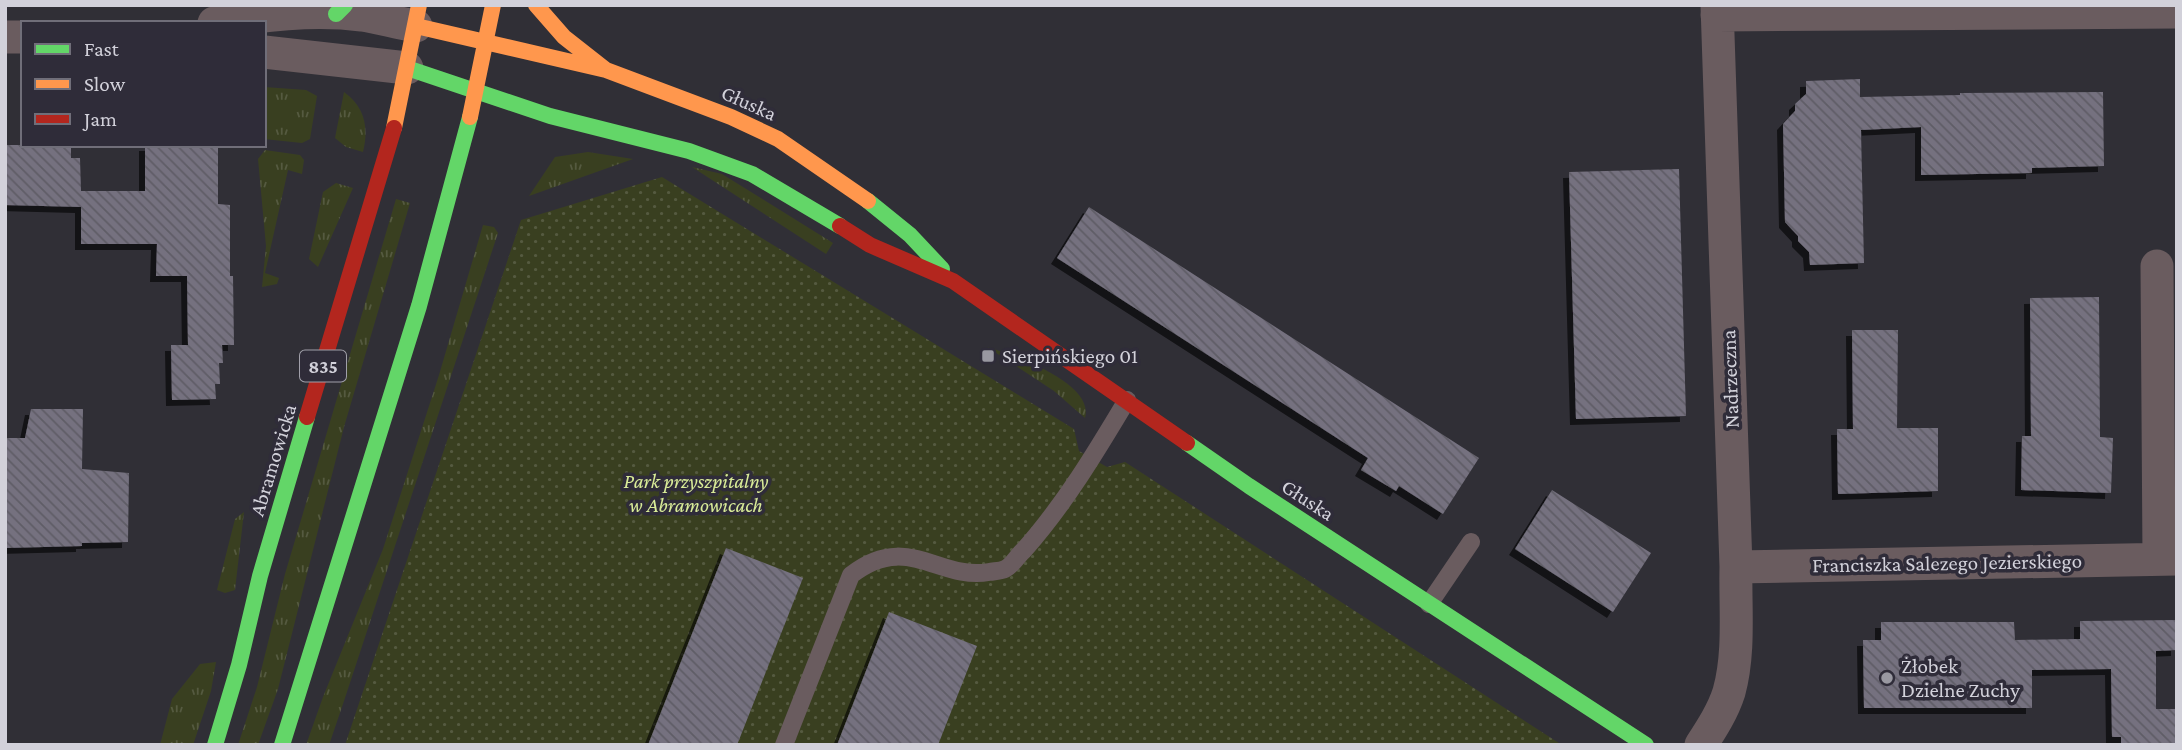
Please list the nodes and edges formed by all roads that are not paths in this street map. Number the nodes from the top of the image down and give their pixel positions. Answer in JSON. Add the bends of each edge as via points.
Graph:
{"nodes":[{"id":1,"x":493,"y":5,"type":"edge"},
{"id":2,"x":536,"y":5,"type":"edge"},
{"id":3,"x":341,"y":10,"type":"edge"},
{"id":4,"x":1717,"y":10,"type":"edge"},
{"id":5,"x":2177,"y":12,"type":"edge"},
{"id":6,"x":417,"y":16,"type":"edge"},
{"id":7,"x":226,"y":21,"type":"edge"},
{"id":8,"x":486,"y":41,"type":"junction"},
{"id":9,"x":266,"y":52,"type":"edge"},
{"id":10,"x":407,"y":68,"type":"junction"},
{"id":11,"x":606,"y":70,"type":"junction"},
{"id":12,"x":477,"y":92,"type":"junction"},
{"id":13,"x":2157,"y":266,"type":"dead end"},
{"id":14,"x":953,"y":281,"type":"junction"},
{"id":15,"x":1127,"y":400,"type":"junction"},
{"id":16,"x":1471,"y":542,"type":"dead end"},
{"id":17,"x":2168,"y":559,"type":"edge"},
{"id":18,"x":1736,"y":567,"type":"junction"},
{"id":19,"x":1429,"y":604,"type":"junction"},
{"id":20,"x":215,"y":745,"type":"edge"},
{"id":21,"x":282,"y":745,"type":"edge"},
{"id":22,"x":784,"y":745,"type":"edge"},
{"id":23,"x":1646,"y":745,"type":"edge"},
{"id":24,"x":1702,"y":745,"type":"edge"}],
"edges":[{"from":1,"to":8,"type":"street"},
{"from":2,"to":11,"type":"street","via":[[564,37]]},
{"from":3,"to":6,"type":"street"},
{"from":3,"to":7,"type":"street"},
{"from":4,"to":5,"type":"street"},
{"from":4,"to":18,"type":"street","name":"Nadrzeczna"},
{"from":6,"to":8,"type":"street","name":"Głuska"},
{"from":6,"to":10,"type":"street","name":"Abramowicka","number":"835"},
{"from":8,"to":11,"type":"street","name":"Głuska"},
{"from":8,"to":12,"type":"street"},
{"from":9,"to":10,"type":"street"},
{"from":10,"to":12,"type":"street","name":"Głuska"},
{"from":10,"to":20,"type":"street","name":"Abramowicka","number":"835"},
{"from":11,"to":14,"type":"street","name":"Głuska","via":[[778,139],[875,206]]},
{"from":12,"to":14,"type":"street","name":"Głuska","via":[[550,116],[689,151],[752,174],[870,245]]},
{"from":12,"to":21,"type":"street","via":[[400,372]]},
{"from":13,"to":17,"type":"street","name":"Franciszka Salezego Jezierskiego"},
{"from":14,"to":15,"type":"street","name":"Głuska"},
{"from":15,"to":19,"type":"street","name":"Głuska"},
{"from":15,"to":22,"type":"lane","via":[[1044,527],[1006,569],[983,573],[922,559],[888,557],[851,575]]},
{"from":16,"to":19,"type":"lane"},
{"from":17,"to":18,"type":"street","name":"Franciszka Salezego Jezierskiego"},
{"from":18,"to":24,"type":"street","name":"Nadrzeczna","via":[[1732,676],[1723,707]]},
{"from":19,"to":23,"type":"street","name":"Głuska"}]}
